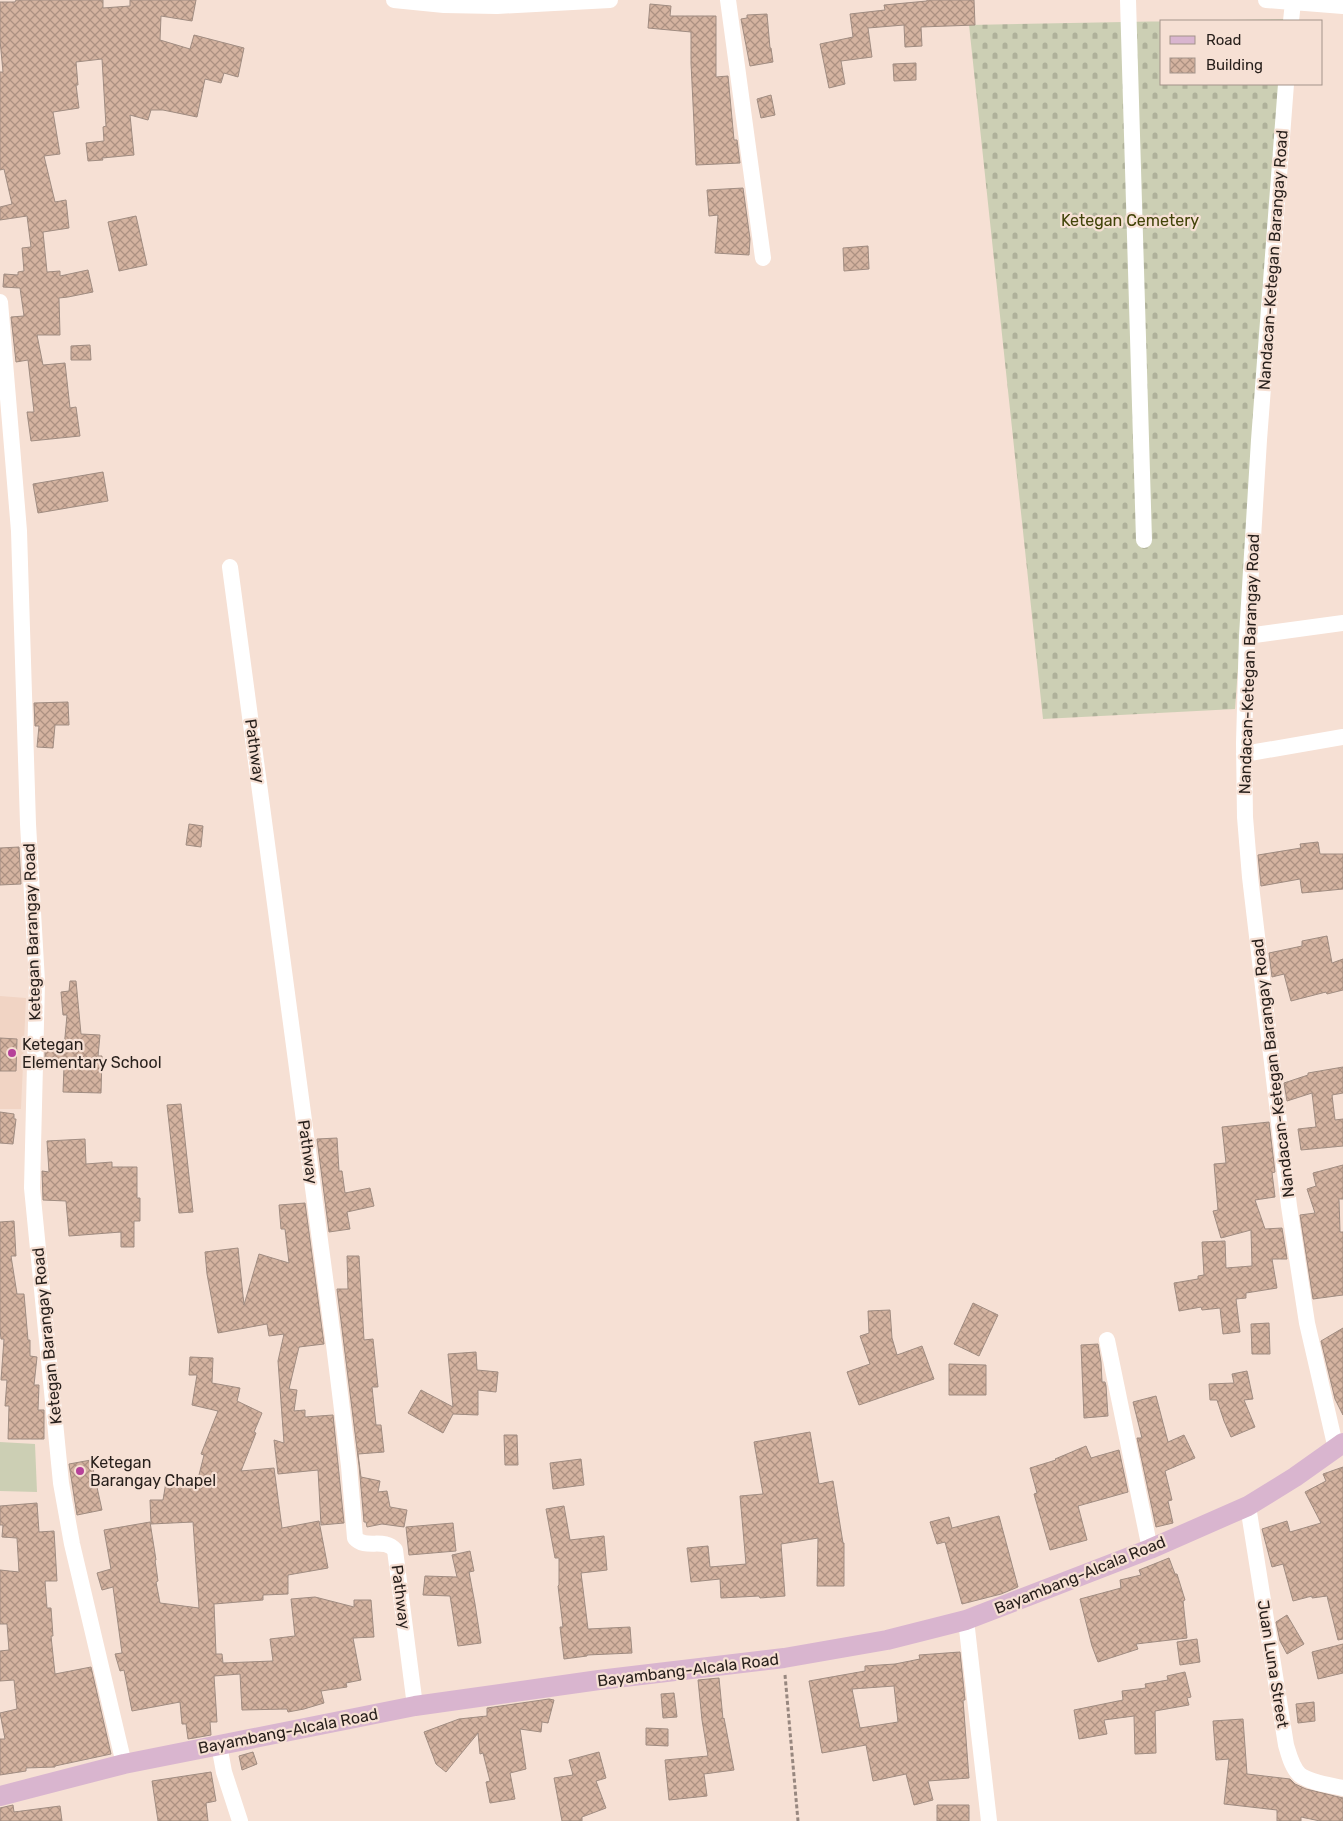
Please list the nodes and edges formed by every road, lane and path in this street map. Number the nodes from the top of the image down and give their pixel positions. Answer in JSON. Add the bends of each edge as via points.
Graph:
{"nodes":[{"id":1,"x":394,"y":0,"type":"edge"},
{"id":2,"x":610,"y":0,"type":"edge"},
{"id":3,"x":728,"y":0,"type":"edge"},
{"id":4,"x":1128,"y":0,"type":"edge"},
{"id":5,"x":1266,"y":0,"type":"edge"},
{"id":6,"x":1293,"y":2,"type":"junction"},
{"id":7,"x":1343,"y":6,"type":"edge"},
{"id":8,"x":1291,"y":20,"type":"edge"},
{"id":9,"x":1286,"y":85,"type":"edge"},
{"id":10,"x":763,"y":258,"type":"dead end"},
{"id":11,"x":0,"y":302,"type":"edge"},
{"id":12,"x":1144,"y":540,"type":"dead end"},
{"id":13,"x":230,"y":567,"type":"dead end"},
{"id":14,"x":1343,"y":623,"type":"edge"},
{"id":15,"x":1247,"y":636,"type":"junction"},
{"id":16,"x":1343,"y":737,"type":"edge"},
{"id":17,"x":1244,"y":754,"type":"junction"},
{"id":18,"x":1107,"y":1340,"type":"dead end"},
{"id":19,"x":1340,"y":1446,"type":"edge"},
{"id":20,"x":1248,"y":1506,"type":"junction"},
{"id":21,"x":1150,"y":1549,"type":"junction"},
{"id":22,"x":966,"y":1620,"type":"junction"},
{"id":23,"x":784,"y":1658,"type":"junction"},
{"id":24,"x":415,"y":1706,"type":"junction"},
{"id":25,"x":219,"y":1745,"type":"junction"},
{"id":26,"x":124,"y":1764,"type":"junction"},
{"id":27,"x":1343,"y":1788,"type":"edge"},
{"id":28,"x":0,"y":1796,"type":"edge"},
{"id":29,"x":240,"y":1821,"type":"edge"},
{"id":30,"x":798,"y":1821,"type":"edge"},
{"id":31,"x":989,"y":1821,"type":"edge"}],
"edges":[{"from":1,"to":2,"type":"street","via":[[497,6]]},
{"from":3,"to":10,"type":"street"},
{"from":4,"to":12,"type":"street"},
{"from":5,"to":6,"type":"street"},
{"from":6,"to":7,"type":"street"},
{"from":6,"to":8,"type":"street"},
{"from":9,"to":15,"type":"street","name":"Nandacan-Ketegan Barangay Road","via":[[1258,440]]},
{"from":11,"to":26,"type":"street","name":"Ketegan Barangay Road","via":[[19,531],[28,824],[38,982],[32,1188],[61,1483],[72,1544]]},
{"from":13,"to":24,"type":"street","name":"Pathway","via":[[335,1354],[355,1538],[364,1543],[388,1544],[394,1550]]},
{"from":14,"to":15,"type":"street"},
{"from":15,"to":17,"type":"street","name":"Nandacan-Ketegan Barangay Road"},
{"from":16,"to":17,"type":"street"},
{"from":17,"to":19,"type":"street","name":"Nandacan-Ketegan Barangay Road","via":[[1250,878],[1289,1206],[1307,1323]]},
{"from":18,"to":21,"type":"street"},
{"from":19,"to":20,"type":"main road","name":"Bayambang-Alcala Road"},
{"from":20,"to":21,"type":"main road","name":"Bayambang-Alcala Road"},
{"from":20,"to":27,"type":"street","name":"Juan Luna Street","via":[[1284,1736],[1292,1764],[1300,1774],[1319,1783]]},
{"from":21,"to":22,"type":"main road","name":"Bayambang-Alcala Road"},
{"from":22,"to":23,"type":"main road","name":"Bayambang-Alcala Road","via":[[887,1640]]},
{"from":22,"to":31,"type":"street"},
{"from":23,"to":24,"type":"main road","name":"Bayambang-Alcala Road"},
{"from":23,"to":30,"type":"path"},
{"from":24,"to":25,"type":"main road","name":"Bayambang-Alcala Road"},
{"from":25,"to":26,"type":"main road","name":"Bayambang-Alcala Road"},
{"from":25,"to":29,"type":"street"},
{"from":26,"to":28,"type":"main road","name":"Bayambang-Alcala Road"}]}
